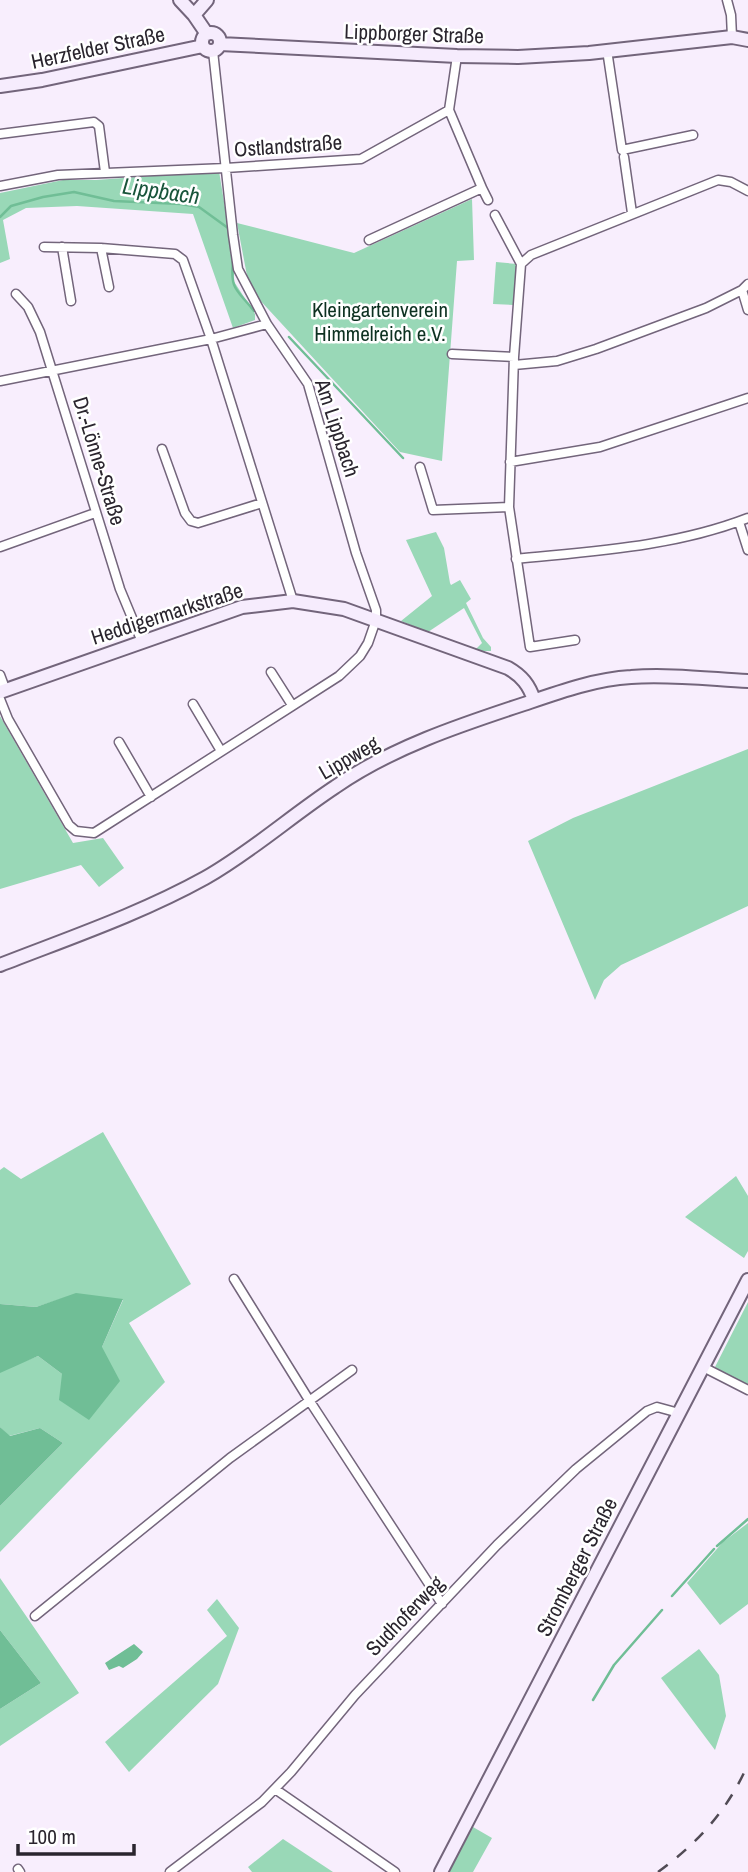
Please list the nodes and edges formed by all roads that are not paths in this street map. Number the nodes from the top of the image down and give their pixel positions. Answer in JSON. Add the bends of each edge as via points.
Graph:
{"nodes":[{"id":1,"x":180,"y":0,"type":"edge"},
{"id":2,"x":207,"y":0,"type":"edge"},
{"id":3,"x":727,"y":0,"type":"edge"},
{"id":4,"x":194,"y":15,"type":"junction"},
{"id":5,"x":732,"y":37,"type":"junction"},
{"id":6,"x":748,"y":40,"type":"edge"},
{"id":7,"x":211,"y":44,"type":"junction"},
{"id":8,"x":607,"y":50,"type":"junction"},
{"id":9,"x":457,"y":56,"type":"junction"},
{"id":10,"x":0,"y":86,"type":"edge"},
{"id":11,"x":449,"y":110,"type":"junction"},
{"id":12,"x":0,"y":134,"type":"edge"},
{"id":13,"x":693,"y":135,"type":"dead end"},
{"id":14,"x":624,"y":158,"type":"dead end"},
{"id":15,"x":226,"y":168,"type":"junction"},
{"id":16,"x":105,"y":172,"type":"junction"},
{"id":17,"x":0,"y":186,"type":"edge"},
{"id":18,"x":482,"y":188,"type":"junction"},
{"id":19,"x":748,"y":191,"type":"edge"},
{"id":20,"x":488,"y":200,"type":"dead end"},
{"id":21,"x":632,"y":213,"type":"junction"},
{"id":22,"x":495,"y":215,"type":"dead end"},
{"id":23,"x":369,"y":240,"type":"dead end"},
{"id":24,"x":44,"y":247,"type":"dead end"},
{"id":25,"x":62,"y":247,"type":"junction"},
{"id":26,"x":101,"y":248,"type":"junction"},
{"id":27,"x":521,"y":264,"type":"junction"},
{"id":28,"x":109,"y":287,"type":"dead end"},
{"id":29,"x":745,"y":287,"type":"edge"},
{"id":30,"x":16,"y":293,"type":"dead end"},
{"id":31,"x":71,"y":300,"type":"dead end"},
{"id":32,"x":748,"y":310,"type":"edge"},
{"id":33,"x":267,"y":324,"type":"junction"},
{"id":34,"x":211,"y":339,"type":"junction"},
{"id":35,"x":452,"y":354,"type":"dead end"},
{"id":36,"x":514,"y":361,"type":"junction"},
{"id":37,"x":53,"y":369,"type":"junction"},
{"id":38,"x":0,"y":380,"type":"edge"},
{"id":39,"x":748,"y":398,"type":"edge"},
{"id":40,"x":162,"y":449,"type":"dead end"},
{"id":41,"x":510,"y":462,"type":"junction"},
{"id":42,"x":419,"y":467,"type":"dead end"},
{"id":43,"x":262,"y":503,"type":"junction"},
{"id":44,"x":509,"y":507,"type":"junction"},
{"id":45,"x":95,"y":513,"type":"junction"},
{"id":46,"x":744,"y":520,"type":"edge"},
{"id":47,"x":0,"y":548,"type":"edge"},
{"id":48,"x":748,"y":550,"type":"edge"},
{"id":49,"x":516,"y":559,"type":"junction"},
{"id":50,"x":293,"y":601,"type":"junction"},
{"id":51,"x":376,"y":620,"type":"junction"},
{"id":52,"x":575,"y":640,"type":"dead end"},
{"id":53,"x":142,"y":642,"type":"junction"},
{"id":54,"x":271,"y":672,"type":"dead end"},
{"id":55,"x":0,"y":675,"type":"edge"},
{"id":56,"x":748,"y":681,"type":"edge"},
{"id":57,"x":2,"y":694,"type":"edge"},
{"id":58,"x":534,"y":701,"type":"junction"},
{"id":59,"x":193,"y":704,"type":"dead end"},
{"id":60,"x":292,"y":705,"type":"junction"},
{"id":61,"x":119,"y":742,"type":"dead end"},
{"id":62,"x":221,"y":751,"type":"junction"},
{"id":63,"x":152,"y":797,"type":"junction"},
{"id":64,"x":0,"y":965,"type":"edge"},
{"id":65,"x":234,"y":1279,"type":"dead end"},
{"id":66,"x":748,"y":1280,"type":"edge"},
{"id":67,"x":703,"y":1367,"type":"junction"},
{"id":68,"x":352,"y":1370,"type":"dead end"},
{"id":69,"x":748,"y":1390,"type":"edge"},
{"id":70,"x":309,"y":1400,"type":"junction"},
{"id":71,"x":679,"y":1413,"type":"junction"},
{"id":72,"x":442,"y":1604,"type":"junction"},
{"id":73,"x":35,"y":1616,"type":"dead end"},
{"id":74,"x":275,"y":1789,"type":"junction"},
{"id":75,"x":170,"y":1872,"type":"edge"},
{"id":76,"x":395,"y":1872,"type":"edge"},
{"id":77,"x":441,"y":1872,"type":"edge"}],
"edges":[{"from":1,"to":4,"type":"street"},
{"from":2,"to":4,"type":"street"},
{"from":3,"to":5,"type":"street"},
{"from":4,"to":7,"type":"street"},
{"from":5,"to":6,"type":"street","name":"Lippborger Straße"},
{"from":5,"to":8,"type":"street","name":"Lippborger Straße"},
{"from":7,"to":9,"type":"street","name":"Lippborger Straße"},
{"from":7,"to":10,"type":"street","name":"Herzfelder Straße"},
{"from":7,"to":15,"type":"street","name":"Am Lippbach"},
{"from":8,"to":9,"type":"street","name":"Lippborger Straße"},
{"from":8,"to":13,"type":"street","via":[[622,150]]},
{"from":9,"to":11,"type":"street"},
{"from":11,"to":15,"type":"street","name":"Ostlandstraße","via":[[361,159]]},
{"from":11,"to":18,"type":"street"},
{"from":12,"to":16,"type":"street","via":[[94,122],[100,129]]},
{"from":14,"to":21,"type":"street"},
{"from":15,"to":16,"type":"street","name":"Ostlandstraße"},
{"from":15,"to":33,"type":"street","name":"Am Lippbach","via":[[239,269]]},
{"from":16,"to":17,"type":"street","name":"Ostlandstraße"},
{"from":18,"to":20,"type":"street"},
{"from":18,"to":23,"type":"street"},
{"from":19,"to":21,"type":"street","via":[[718,180]]},
{"from":21,"to":27,"type":"street","via":[[531,255]]},
{"from":22,"to":27,"type":"street"},
{"from":24,"to":25,"type":"street"},
{"from":25,"to":26,"type":"street"},
{"from":25,"to":31,"type":"street"},
{"from":26,"to":28,"type":"street"},
{"from":26,"to":34,"type":"street","via":[[175,254],[183,260]]},
{"from":27,"to":36,"type":"street"},
{"from":29,"to":32,"type":"street"},
{"from":29,"to":36,"type":"street","via":[[671,322],[596,349],[556,361]]},
{"from":30,"to":37,"type":"street","name":"Dr.-Lönne-Straße","via":[[28,307]]},
{"from":33,"to":34,"type":"street"},
{"from":33,"to":51,"type":"street","name":"Am Lippbach","via":[[308,384]]},
{"from":34,"to":37,"type":"street"},
{"from":34,"to":43,"type":"street"},
{"from":35,"to":36,"type":"street"},
{"from":36,"to":41,"type":"street"},
{"from":37,"to":38,"type":"street"},
{"from":37,"to":45,"type":"street","name":"Dr.-Lönne-Straße"},
{"from":39,"to":41,"type":"street","via":[[600,447]]},
{"from":40,"to":43,"type":"street","via":[[191,521],[198,523]]},
{"from":41,"to":44,"type":"street"},
{"from":42,"to":44,"type":"street","via":[[433,510]]},
{"from":43,"to":50,"type":"street"},
{"from":44,"to":49,"type":"street"},
{"from":45,"to":47,"type":"street"},
{"from":45,"to":53,"type":"street","name":"Dr.-Lönne-Straße"},
{"from":46,"to":48,"type":"street"},
{"from":46,"to":49,"type":"street","via":[[653,545]]},
{"from":49,"to":52,"type":"street","via":[[530,646]]},
{"from":50,"to":51,"type":"street","name":"Heddigermarkstraße","via":[[344,608]]},
{"from":50,"to":53,"type":"street","name":"Heddigermarkstraße","via":[[242,607]]},
{"from":51,"to":58,"type":"street","name":"Heddigermarkstraße","via":[[508,668],[528,685]]},
{"from":51,"to":60,"type":"street","via":[[368,643],[351,665]]},
{"from":53,"to":57,"type":"street","name":"Heddigermarkstraße"},
{"from":54,"to":60,"type":"street"},
{"from":55,"to":57,"type":"street"},
{"from":56,"to":58,"type":"street","name":"Lippweg","via":[[632,676]]},
{"from":57,"to":63,"type":"street","via":[[15,731],[76,831],[103,830]]},
{"from":58,"to":64,"type":"street","name":"Lippweg","via":[[386,758],[336,786],[205,878],[142,909]]},
{"from":59,"to":62,"type":"street"},
{"from":60,"to":62,"type":"street"},
{"from":61,"to":63,"type":"street"},
{"from":62,"to":63,"type":"street"},
{"from":65,"to":70,"type":"street"},
{"from":66,"to":67,"type":"street","name":"Stromberger Straße"},
{"from":67,"to":69,"type":"street"},
{"from":67,"to":71,"type":"street","name":"Stromberger Straße"},
{"from":68,"to":70,"type":"street"},
{"from":70,"to":72,"type":"street"},
{"from":70,"to":73,"type":"street"},
{"from":71,"to":72,"type":"street","name":"Sudhoferweg","via":[[657,1407],[622,1430],[535,1507]]},
{"from":71,"to":77,"type":"street","name":"Stromberger Straße"},
{"from":72,"to":74,"type":"street","name":"Sudhoferweg","via":[[355,1695]]},
{"from":74,"to":75,"type":"street","name":"Sudhoferweg"},
{"from":74,"to":76,"type":"street"}]}
